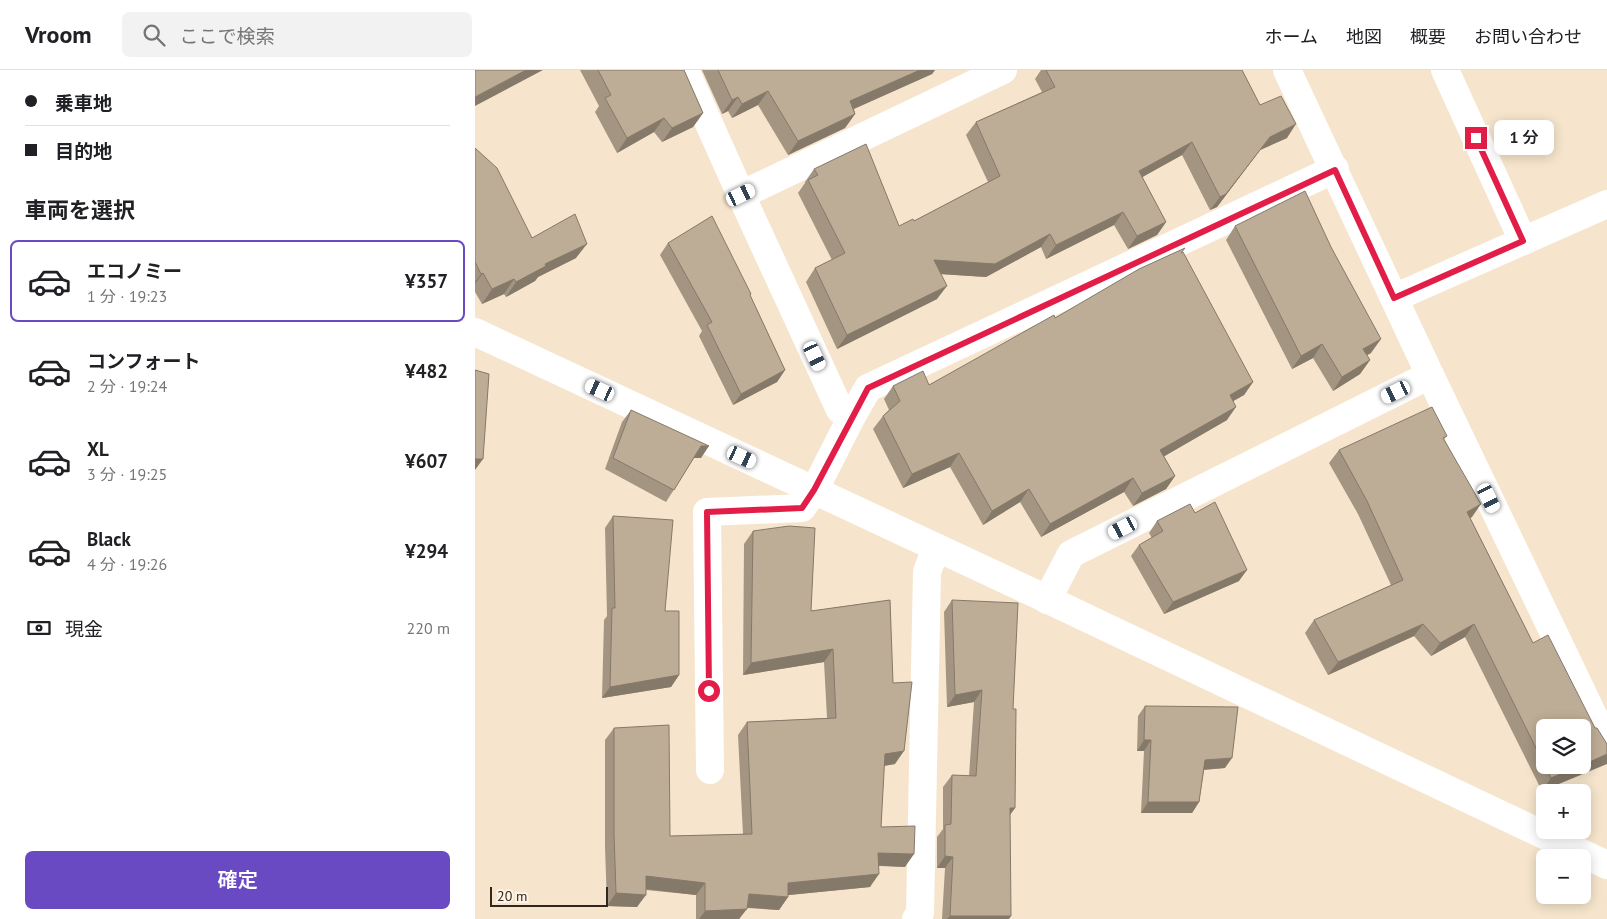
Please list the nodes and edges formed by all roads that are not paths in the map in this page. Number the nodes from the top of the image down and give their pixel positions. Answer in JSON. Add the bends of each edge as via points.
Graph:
{"nodes":[{"id":1,"x":685,"y":70,"type":"edge"},
{"id":2,"x":1003,"y":70,"type":"edge"},
{"id":3,"x":1287,"y":70,"type":"edge"},
{"id":4,"x":1445,"y":70,"type":"edge"},
{"id":5,"x":1335,"y":170,"type":"junction"},
{"id":6,"x":741,"y":195,"type":"junction"},
{"id":7,"x":1607,"y":204,"type":"edge"},
{"id":8,"x":1523,"y":241,"type":"junction"},
{"id":9,"x":1394,"y":298,"type":"junction"},
{"id":10,"x":475,"y":332,"type":"edge"},
{"id":11,"x":1431,"y":376,"type":"junction"},
{"id":12,"x":852,"y":416,"type":"junction"},
{"id":13,"x":814,"y":490,"type":"junction"},
{"id":14,"x":936,"y":548,"type":"junction"},
{"id":15,"x":1047,"y":600,"type":"junction"},
{"id":16,"x":1607,"y":744,"type":"edge"},
{"id":17,"x":710,"y":770,"type":"dead end"},
{"id":18,"x":1607,"y":865,"type":"edge"},
{"id":19,"x":916,"y":919,"type":"edge"}],
"edges":[{"from":1,"to":6,"type":"street"},
{"from":2,"to":6,"type":"street"},
{"from":3,"to":5,"type":"street"},
{"from":4,"to":8,"type":"street"},
{"from":5,"to":9,"type":"street"},
{"from":5,"to":12,"type":"street","via":[[868,388]]},
{"from":6,"to":12,"type":"street","via":[[841,410]]},
{"from":7,"to":8,"type":"street"},
{"from":8,"to":9,"type":"street"},
{"from":9,"to":11,"type":"street"},
{"from":10,"to":13,"type":"street"},
{"from":11,"to":15,"type":"street","via":[[1071,554]]},
{"from":11,"to":16,"type":"street"},
{"from":12,"to":13,"type":"street"},
{"from":13,"to":14,"type":"street"},
{"from":13,"to":17,"type":"street","via":[[802,508],[707,512]]},
{"from":14,"to":15,"type":"street"},
{"from":14,"to":19,"type":"street","via":[[927,572],[920,913]]},
{"from":15,"to":18,"type":"street"}]}
